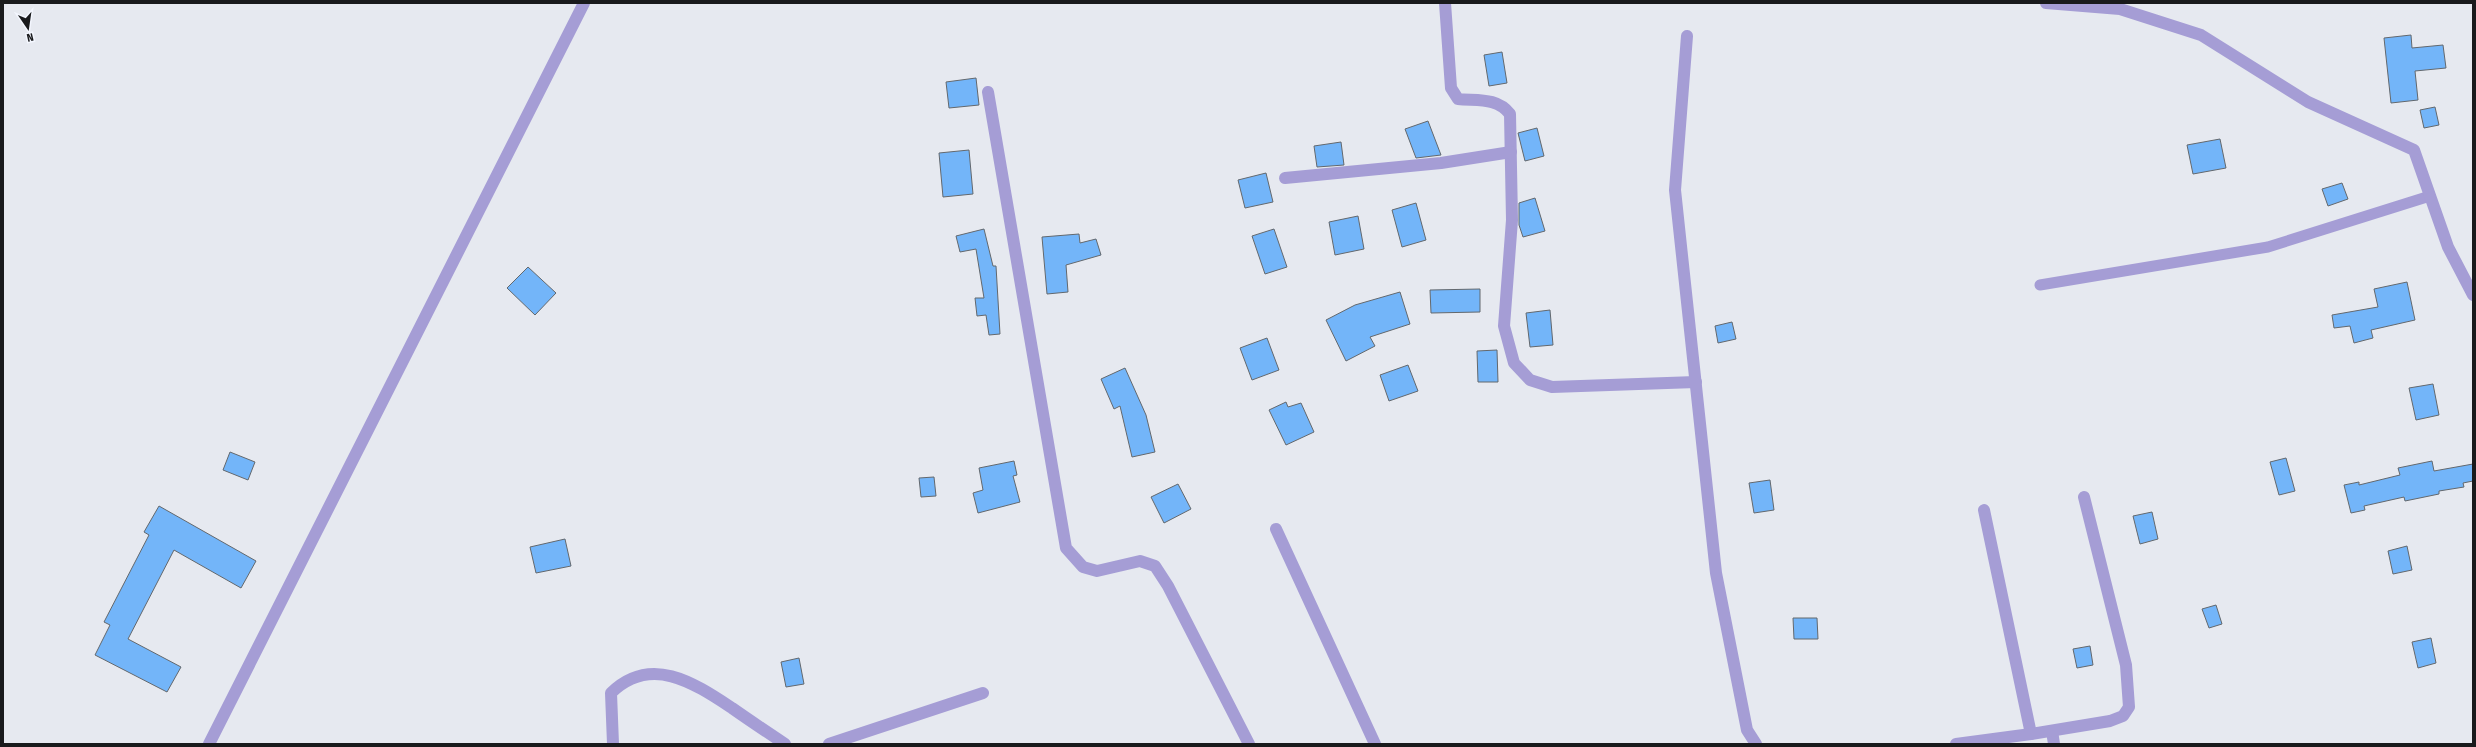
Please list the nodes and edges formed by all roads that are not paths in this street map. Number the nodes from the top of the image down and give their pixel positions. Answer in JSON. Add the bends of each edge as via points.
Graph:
{"nodes":[{"id":1,"x":584,"y":3,"type":"edge"},
{"id":2,"x":1445,"y":3,"type":"edge"},
{"id":3,"x":2046,"y":3,"type":"edge"},
{"id":4,"x":1687,"y":36,"type":"dead end"},
{"id":5,"x":988,"y":92,"type":"dead end"},
{"id":6,"x":1511,"y":152,"type":"junction"},
{"id":7,"x":1285,"y":178,"type":"dead end"},
{"id":8,"x":2430,"y":196,"type":"junction"},
{"id":9,"x":2040,"y":285,"type":"dead end"},
{"id":10,"x":2473,"y":295,"type":"edge"},
{"id":11,"x":1696,"y":382,"type":"junction"},
{"id":12,"x":2084,"y":497,"type":"dead end"},
{"id":13,"x":1984,"y":510,"type":"dead end"},
{"id":14,"x":1276,"y":529,"type":"dead end"},
{"id":15,"x":983,"y":693,"type":"dead end"},
{"id":16,"x":2052,"y":731,"type":"junction"},
{"id":17,"x":2031,"y":734,"type":"junction"},
{"id":18,"x":209,"y":744,"type":"edge"},
{"id":19,"x":613,"y":744,"type":"edge"},
{"id":20,"x":785,"y":744,"type":"edge"},
{"id":21,"x":829,"y":744,"type":"edge"},
{"id":22,"x":1249,"y":744,"type":"edge"},
{"id":23,"x":1375,"y":744,"type":"edge"},
{"id":24,"x":1756,"y":744,"type":"edge"},
{"id":25,"x":1956,"y":744,"type":"edge"},
{"id":26,"x":2054,"y":744,"type":"edge"}],
"edges":[{"from":1,"to":18,"type":"street"},
{"from":2,"to":6,"type":"street","via":[[1451,88],[1458,99],[1488,100],[1504,106],[1510,114]]},
{"from":3,"to":8,"type":"street","via":[[2120,9],[2201,35],[2308,102],[2414,150]]},
{"from":4,"to":11,"type":"street","via":[[1675,190]]},
{"from":5,"to":22,"type":"street","via":[[1066,548],[1083,567],[1097,571],[1140,562],[1155,566],[1168,586]]},
{"from":6,"to":7,"type":"street","via":[[1441,163]]},
{"from":6,"to":11,"type":"street","via":[[1512,220],[1504,326],[1514,363],[1530,380],[1552,388]]},
{"from":8,"to":9,"type":"lane","via":[[2268,246]]},
{"from":8,"to":10,"type":"street","via":[[2448,247]]},
{"from":11,"to":24,"type":"street","via":[[1716,573],[1747,730]]},
{"from":12,"to":16,"type":"street","via":[[2126,665],[2129,708],[2123,716],[2110,721]]},
{"from":13,"to":17,"type":"street"},
{"from":14,"to":23,"type":"street"},
{"from":15,"to":21,"type":"street"},
{"from":16,"to":17,"type":"street"},
{"from":16,"to":26,"type":"street"},
{"from":17,"to":25,"type":"street"},
{"from":19,"to":20,"type":"street","via":[[611,692],[622,682],[638,676],[661,674],[694,683]]}]}
